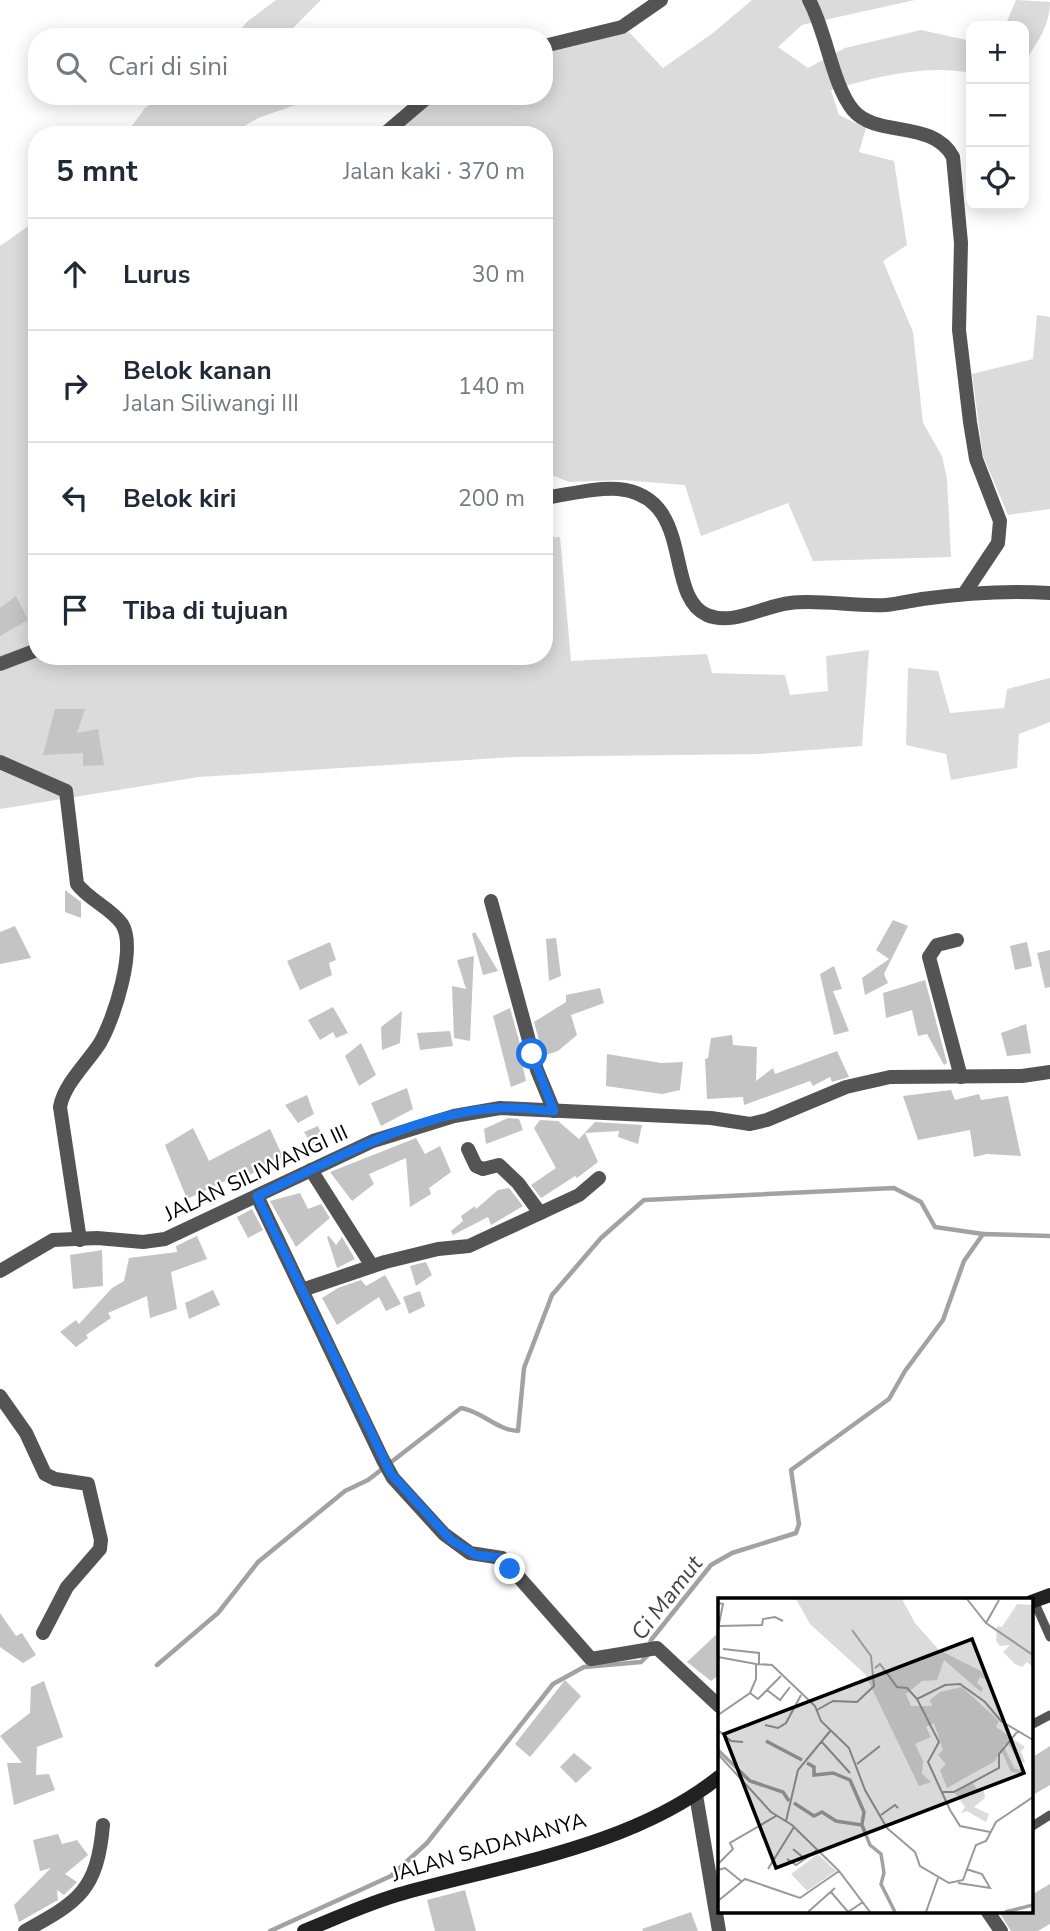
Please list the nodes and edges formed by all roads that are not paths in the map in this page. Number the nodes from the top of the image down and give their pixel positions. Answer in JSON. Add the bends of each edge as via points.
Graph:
{"nodes":[{"id":1,"x":661,"y":0,"type":"edge"},
{"id":2,"x":809,"y":0,"type":"edge"},
{"id":3,"x":553,"y":44,"type":"edge"},
{"id":4,"x":418,"y":105,"type":"edge"},
{"id":5,"x":394,"y":126,"type":"edge"},
{"id":6,"x":553,"y":497,"type":"edge"},
{"id":7,"x":1050,"y":593,"type":"edge"},
{"id":8,"x":964,"y":594,"type":"junction"},
{"id":9,"x":28,"y":653,"type":"edge"},
{"id":10,"x":0,"y":664,"type":"edge"},
{"id":11,"x":0,"y":762,"type":"edge"},
{"id":12,"x":491,"y":901,"type":"dead end"},
{"id":13,"x":957,"y":940,"type":"dead end"},
{"id":14,"x":1050,"y":1072,"type":"edge"},
{"id":15,"x":961,"y":1077,"type":"junction"},
{"id":16,"x":554,"y":1111,"type":"junction"},
{"id":17,"x":468,"y":1149,"type":"dead end"},
{"id":18,"x":311,"y":1170,"type":"junction"},
{"id":19,"x":599,"y":1178,"type":"dead end"},
{"id":20,"x":257,"y":1196,"type":"junction"},
{"id":21,"x":540,"y":1213,"type":"junction"},
{"id":22,"x":80,"y":1240,"type":"junction"},
{"id":23,"x":372,"y":1266,"type":"junction"},
{"id":24,"x":0,"y":1271,"type":"edge"},
{"id":25,"x":302,"y":1290,"type":"junction"},
{"id":26,"x":0,"y":1396,"type":"edge"},
{"id":27,"x":1050,"y":1595,"type":"edge"},
{"id":28,"x":1032,"y":1602,"type":"edge"},
{"id":29,"x":43,"y":1633,"type":"dead end"},
{"id":30,"x":1050,"y":1637,"type":"edge"},
{"id":31,"x":718,"y":1705,"type":"edge"},
{"id":32,"x":1050,"y":1715,"type":"edge"},
{"id":33,"x":1032,"y":1724,"type":"edge"},
{"id":34,"x":718,"y":1778,"type":"edge"},
{"id":35,"x":696,"y":1795,"type":"junction"},
{"id":36,"x":1050,"y":1815,"type":"edge"},
{"id":37,"x":103,"y":1825,"type":"dead end"},
{"id":38,"x":1032,"y":1826,"type":"edge"},
{"id":39,"x":989,"y":1913,"type":"edge"},
{"id":40,"x":24,"y":1931,"type":"edge"},
{"id":41,"x":304,"y":1931,"type":"edge"},
{"id":42,"x":719,"y":1931,"type":"edge"},
{"id":43,"x":1001,"y":1931,"type":"edge"}],
"edges":[{"from":1,"to":3,"type":"street","via":[[622,27]]},
{"from":2,"to":8,"type":"street","via":[[821,22],[843,95],[855,113],[933,137],[953,157],[961,243],[959,330],[970,422],[976,459],[1000,520],[998,543]]},
{"from":4,"to":5,"type":"street"},
{"from":6,"to":8,"type":"street","via":[[617,489],[638,493],[661,512],[671,531],[695,607],[724,619],[790,603],[886,605]]},
{"from":7,"to":8,"type":"street"},
{"from":9,"to":10,"type":"street"},
{"from":11,"to":22,"type":"street","via":[[57,785],[68,796],[77,884],[120,922],[128,946],[105,1034],[61,1101]]},
{"from":12,"to":16,"type":"street","via":[[537,1070]]},
{"from":13,"to":15,"type":"street","via":[[937,945],[929,957]]},
{"from":14,"to":15,"type":"street","name":"JALAN SILIWANGI III"},
{"from":15,"to":16,"type":"street","name":"JALAN SILIWANGI III","via":[[890,1077],[846,1087],[750,1124]]},
{"from":16,"to":18,"type":"street","name":"JALAN SILIWANGI III","via":[[500,1108],[426,1123]]},
{"from":17,"to":21,"type":"street","via":[[474,1164],[481,1168],[499,1165]]},
{"from":18,"to":20,"type":"street","name":"JALAN SILIWANGI III"},
{"from":18,"to":23,"type":"street"},
{"from":19,"to":21,"type":"street","via":[[586,1191]]},
{"from":20,"to":22,"type":"street","name":"JALAN SILIWANGI III","via":[[164,1239]]},
{"from":20,"to":25,"type":"street"},
{"from":21,"to":23,"type":"street","via":[[469,1246]]},
{"from":22,"to":24,"type":"street","name":"JALAN SILIWANGI III","via":[[53,1240]]},
{"from":23,"to":25,"type":"street"},
{"from":25,"to":31,"type":"street","via":[[385,1464],[443,1534],[470,1553],[504,1560],[587,1657],[649,1648],[661,1651]]},
{"from":26,"to":29,"type":"street","via":[[26,1433],[46,1474],[88,1485],[101,1540],[100,1549],[62,1594]]},
{"from":27,"to":28,"type":"street"},
{"from":28,"to":30,"type":"lane"},
{"from":32,"to":33,"type":"lane"},
{"from":34,"to":35,"type":"street","name":"JALAN SADANANYA"},
{"from":35,"to":41,"type":"street","name":"JALAN SADANANYA","via":[[658,1815],[551,1856],[401,1894]]},
{"from":35,"to":42,"type":"street"},
{"from":36,"to":38,"type":"lane"},
{"from":37,"to":40,"type":"street","via":[[100,1852],[84,1891],[71,1905]]},
{"from":39,"to":43,"type":"street"}]}
